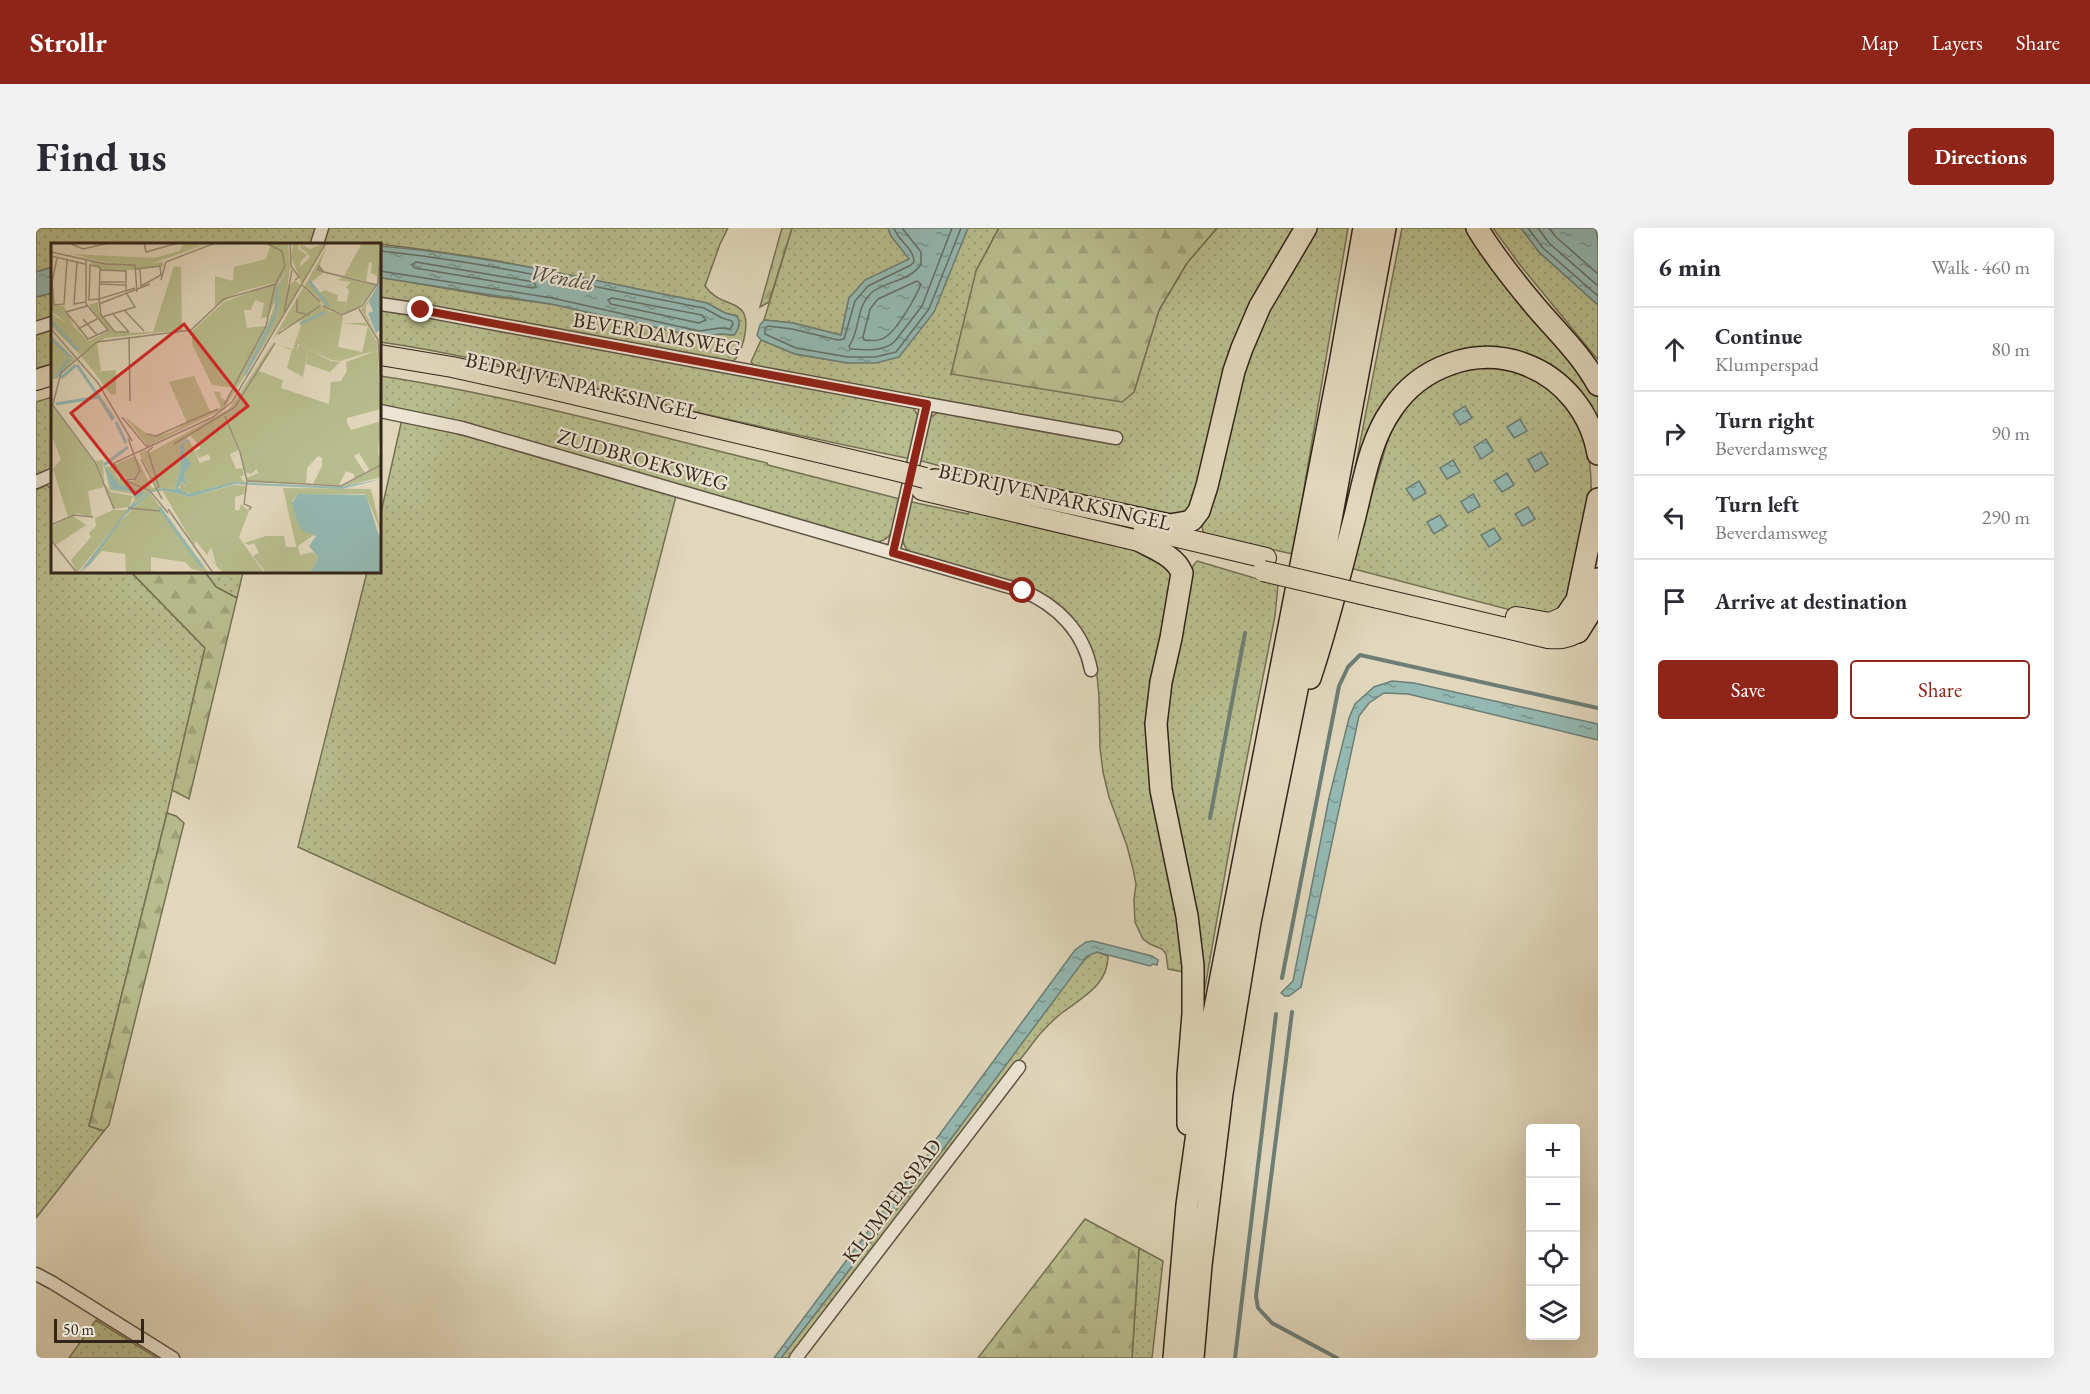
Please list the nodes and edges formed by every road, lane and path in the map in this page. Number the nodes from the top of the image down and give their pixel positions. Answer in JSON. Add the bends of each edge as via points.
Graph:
{"nodes":[{"id":1,"x":322,"y":228,"type":"edge"},
{"id":2,"x":1306,"y":228,"type":"edge"},
{"id":3,"x":1364,"y":228,"type":"edge"},
{"id":4,"x":1385,"y":228,"type":"edge"},
{"id":5,"x":1477,"y":228,"type":"edge"},
{"id":6,"x":318,"y":243,"type":"edge"},
{"id":7,"x":381,"y":304,"type":"edge"},
{"id":8,"x":51,"y":323,"type":"edge"},
{"id":9,"x":36,"y":328,"type":"edge"},
{"id":10,"x":381,"y":355,"type":"edge"},
{"id":11,"x":381,"y":368,"type":"edge"},
{"id":12,"x":51,"y":375,"type":"edge"},
{"id":13,"x":36,"y":380,"type":"edge"},
{"id":14,"x":1598,"y":385,"type":"edge"},
{"id":15,"x":51,"y":388,"type":"edge"},
{"id":16,"x":36,"y":393,"type":"edge"},
{"id":17,"x":927,"y":404,"type":"junction"},
{"id":18,"x":381,"y":411,"type":"edge"},
{"id":19,"x":1116,"y":438,"type":"dead end"},
{"id":20,"x":1598,"y":454,"type":"edge"},
{"id":21,"x":51,"y":475,"type":"edge"},
{"id":22,"x":896,"y":478,"type":"junction"},
{"id":23,"x":36,"y":482,"type":"edge"},
{"id":24,"x":927,"y":483,"type":"junction"},
{"id":25,"x":1598,"y":499,"type":"edge"},
{"id":26,"x":1140,"y":541,"type":"junction"},
{"id":27,"x":893,"y":553,"type":"junction"},
{"id":28,"x":1264,"y":564,"type":"junction"},
{"id":29,"x":1598,"y":572,"type":"edge"},
{"id":30,"x":1572,"y":624,"type":"junction"},
{"id":31,"x":1091,"y":670,"type":"dead end"},
{"id":32,"x":1283,"y":758,"type":"junction"},
{"id":33,"x":1018,"y":1067,"type":"dead end"},
{"id":34,"x":1187,"y":1205,"type":"junction"},
{"id":35,"x":36,"y":1274,"type":"edge"},
{"id":36,"x":173,"y":1358,"type":"edge"},
{"id":37,"x":796,"y":1358,"type":"edge"},
{"id":38,"x":1174,"y":1358,"type":"edge"},
{"id":39,"x":1193,"y":1358,"type":"edge"}],
"edges":[{"from":1,"to":6,"type":"street"},
{"from":2,"to":24,"type":"highway","via":[[1260,306],[1242,348],[1205,495],[1192,520],[1170,525],[1032,495]]},
{"from":3,"to":34,"type":"highway","via":[[1213,1018]]},
{"from":4,"to":32,"type":"highway"},
{"from":5,"to":14,"type":"highway","via":[[1500,264],[1577,352]]},
{"from":7,"to":17,"type":"street","name":"BEVERDAMSWEG"},
{"from":8,"to":9,"type":"street"},
{"from":10,"to":22,"type":"highway","name":"BEDRIJVENPARKSINGEL","via":[[543,387]]},
{"from":11,"to":22,"type":"highway","name":"BEDRIJVENPARKSINGEL","via":[[492,388]]},
{"from":12,"to":13,"type":"highway"},
{"from":15,"to":16,"type":"highway"},
{"from":17,"to":19,"type":"street","name":"BEVERDAMSWEG"},
{"from":17,"to":27,"type":"street"},
{"from":18,"to":27,"type":"street","name":"ZUIDBROEKSWEG","via":[[462,428]]},
{"from":20,"to":32,"type":"highway","via":[[1592,429],[1571,396],[1544,373],[1513,360],[1478,357],[1452,363],[1423,376],[1403,394],[1372,448],[1321,644]]},
{"from":21,"to":23,"type":"street"},
{"from":22,"to":24,"type":"highway","name":"BEDRIJVENPARKSINGEL","bridge":true},
{"from":24,"to":26,"type":"highway","name":"BEDRIJVENPARKSINGEL"},
{"from":24,"to":28,"type":"highway","name":"BEDRIJVENPARKSINGEL"},
{"from":25,"to":30,"type":"highway"},
{"from":26,"to":28,"type":"highway","name":"BEDRIJVENPARKSINGEL"},
{"from":26,"to":34,"type":"highway","via":[[1173,560],[1182,573],[1156,724],[1161,790],[1187,916],[1193,966]]},
{"from":27,"to":31,"type":"street","via":[[1023,591],[1049,604],[1078,636]]},
{"from":28,"to":30,"type":"highway","name":"BEDRIJVENPARKSINGEL","bridge":true,"via":[[1548,638],[1570,637]]},
{"from":29,"to":30,"type":"highway","via":[[1588,616]]},
{"from":32,"to":39,"type":"highway","via":[[1250,922],[1222,1093]]},
{"from":33,"to":37,"type":"street","name":"KLUMPERSPAD"},
{"from":34,"to":38,"type":"highway"},
{"from":35,"to":36,"type":"street"}]}
